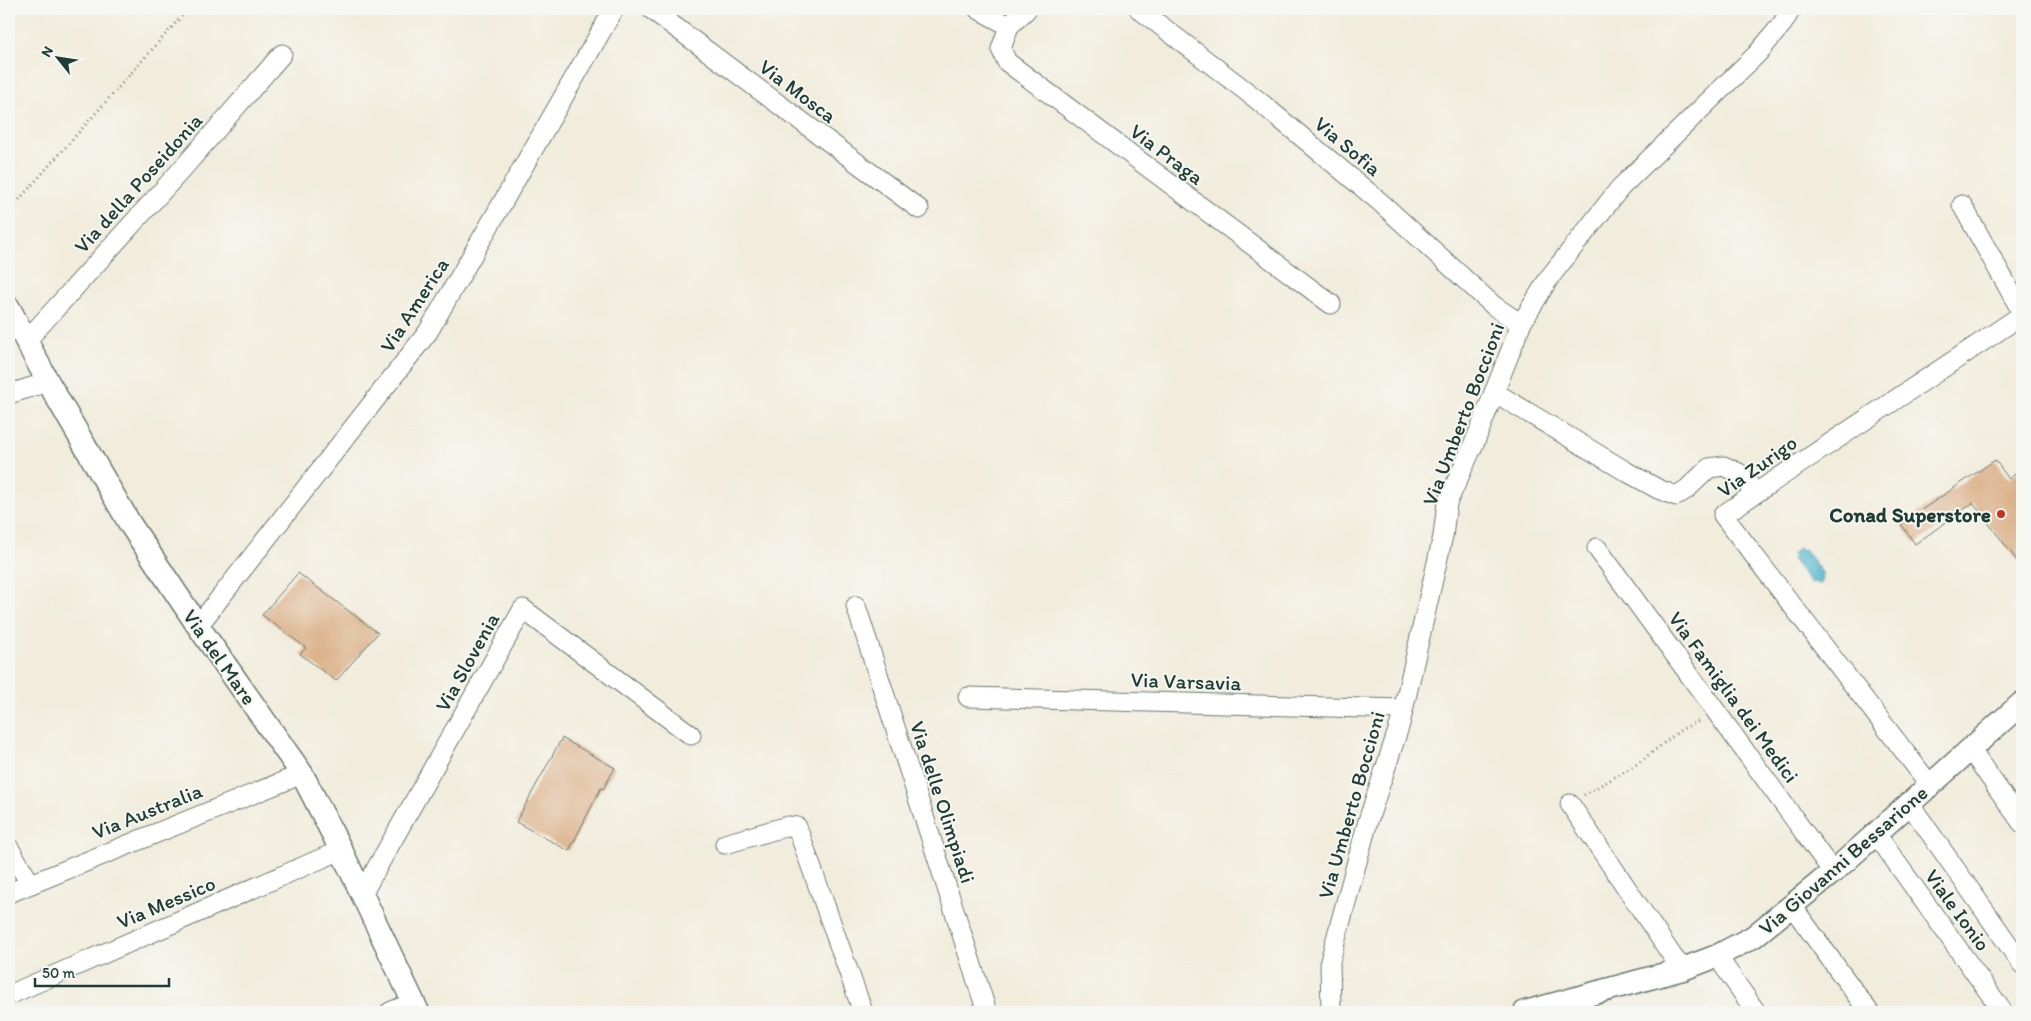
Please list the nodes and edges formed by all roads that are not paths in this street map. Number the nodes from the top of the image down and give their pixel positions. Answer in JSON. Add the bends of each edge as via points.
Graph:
{"nodes":[{"id":1,"x":614,"y":9,"type":"edge"},
{"id":2,"x":651,"y":9,"type":"edge"},
{"id":3,"x":978,"y":9,"type":"edge"},
{"id":4,"x":1028,"y":9,"type":"edge"},
{"id":5,"x":1139,"y":9,"type":"edge"},
{"id":6,"x":1790,"y":9,"type":"edge"},
{"id":7,"x":1009,"y":26,"type":"junction"},
{"id":8,"x":282,"y":54,"type":"dead end"},
{"id":9,"x":1962,"y":205,"type":"dead end"},
{"id":10,"x":920,"y":209,"type":"dead end"},
{"id":11,"x":1331,"y":304,"type":"dead end"},
{"id":12,"x":9,"y":308,"type":"edge"},
{"id":13,"x":2022,"y":314,"type":"edge"},
{"id":14,"x":1521,"y":324,"type":"junction"},
{"id":15,"x":26,"y":341,"type":"junction"},
{"id":16,"x":48,"y":382,"type":"junction"},
{"id":17,"x":1494,"y":392,"type":"junction"},
{"id":18,"x":9,"y":394,"type":"edge"},
{"id":19,"x":1756,"y":493,"type":"junction"},
{"id":20,"x":1597,"y":548,"type":"dead end"},
{"id":21,"x":856,"y":606,"type":"dead end"},
{"id":22,"x":198,"y":626,"type":"junction"},
{"id":23,"x":968,"y":697,"type":"dead end"},
{"id":24,"x":2022,"y":703,"type":"edge"},
{"id":25,"x":1403,"y":709,"type":"junction"},
{"id":26,"x":690,"y":735,"type":"dead end"},
{"id":27,"x":1970,"y":748,"type":"junction"},
{"id":28,"x":302,"y":774,"type":"junction"},
{"id":29,"x":1930,"y":785,"type":"junction"},
{"id":30,"x":1909,"y":803,"type":"junction"},
{"id":31,"x":1570,"y":804,"type":"road end"},
{"id":32,"x":2022,"y":823,"type":"edge"},
{"id":33,"x":1876,"y":834,"type":"junction"},
{"id":34,"x":725,"y":844,"type":"dead end"},
{"id":35,"x":9,"y":848,"type":"edge"},
{"id":36,"x":341,"y":850,"type":"junction"},
{"id":37,"x":1833,"y":872,"type":"junction"},
{"id":38,"x":30,"y":883,"type":"junction"},
{"id":39,"x":9,"y":892,"type":"edge"},
{"id":40,"x":362,"y":894,"type":"junction"},
{"id":41,"x":1792,"y":906,"type":"junction"},
{"id":42,"x":1717,"y":956,"type":"junction"},
{"id":43,"x":2022,"y":964,"type":"edge"},
{"id":44,"x":1683,"y":969,"type":"junction"},
{"id":45,"x":9,"y":995,"type":"edge"},
{"id":46,"x":416,"y":1007,"type":"edge"},
{"id":47,"x":1575,"y":1007,"type":"edge"},
{"id":48,"x":390,"y":1012,"type":"edge"},
{"id":49,"x":863,"y":1012,"type":"edge"},
{"id":50,"x":987,"y":1012,"type":"edge"},
{"id":51,"x":1330,"y":1012,"type":"edge"},
{"id":52,"x":1525,"y":1012,"type":"edge"},
{"id":53,"x":1756,"y":1012,"type":"edge"},
{"id":54,"x":1869,"y":1012,"type":"edge"},
{"id":55,"x":2003,"y":1012,"type":"edge"}],
"edges":[{"from":1,"to":22,"type":"street","name":"Via America","via":[[428,332]]},
{"from":2,"to":10,"type":"street","name":"Via Mosca"},
{"from":3,"to":7,"type":"street"},
{"from":4,"to":7,"type":"street"},
{"from":5,"to":14,"type":"street","name":"Via Sofia","via":[[1255,98],[1380,202],[1494,306]]},
{"from":6,"to":14,"type":"street","name":"Via Umberto Boccioni","via":[[1758,53],[1620,188],[1549,278]]},
{"from":7,"to":11,"type":"street","name":"Via Praga","via":[[1001,49],[1007,62]]},
{"from":8,"to":15,"type":"street","name":"Via della Poseidonia"},
{"from":9,"to":13,"type":"street"},
{"from":12,"to":15,"type":"street","name":"Via del Mare"},
{"from":13,"to":19,"type":"street","name":"Via Zurigo"},
{"from":14,"to":17,"type":"street","name":"Via Umberto Boccioni"},
{"from":15,"to":16,"type":"street","name":"Via del Mare"},
{"from":16,"to":18,"type":"street"},
{"from":16,"to":22,"type":"street","name":"Via del Mare","via":[[130,524]]},
{"from":17,"to":19,"type":"street","via":[[1590,451],[1676,496],[1710,468],[1724,466],[1739,473]]},
{"from":17,"to":25,"type":"street","name":"Via Umberto Boccioni","via":[[1447,503],[1443,536]]},
{"from":19,"to":29,"type":"street","name":"Via Zurigo","via":[[1723,515]]},
{"from":20,"to":37,"type":"street","name":"Via Famiglia dei Medici"},
{"from":21,"to":50,"type":"street","name":"Via delle Olimpiadi"},
{"from":22,"to":28,"type":"street","name":"Via del Mare"},
{"from":23,"to":25,"type":"street","name":"Via Varsavia"},
{"from":24,"to":27,"type":"street","name":"Via Giovanni Bessarione"},
{"from":25,"to":51,"type":"street","name":"Via Umberto Boccioni","via":[[1330,960]]},
{"from":26,"to":40,"type":"street","name":"Via Slovenia","via":[[523,608]]},
{"from":27,"to":29,"type":"street","name":"Via Giovanni Bessarione"},
{"from":27,"to":32,"type":"street"},
{"from":28,"to":36,"type":"street","name":"Via del Mare"},
{"from":28,"to":38,"type":"street","name":"Via Australia"},
{"from":29,"to":30,"type":"street","name":"Via Giovanni Bessarione"},
{"from":30,"to":33,"type":"street","name":"Via Giovanni Bessarione"},
{"from":30,"to":43,"type":"street"},
{"from":31,"to":44,"type":"street"},
{"from":33,"to":37,"type":"street","name":"Via Giovanni Bessarione"},
{"from":33,"to":55,"type":"street","name":"Viale Ionio"},
{"from":34,"to":49,"type":"street","via":[[788,826],[797,827]]},
{"from":35,"to":38,"type":"street"},
{"from":36,"to":40,"type":"street","name":"Via del Mare"},
{"from":36,"to":45,"type":"street","name":"Via Messico"},
{"from":37,"to":41,"type":"street","name":"Via Giovanni Bessarione"},
{"from":38,"to":39,"type":"street","name":"Via Australia"},
{"from":40,"to":46,"type":"street","name":"Via del Mare"},
{"from":41,"to":42,"type":"street","name":"Via Giovanni Bessarione","via":[[1753,937]]},
{"from":41,"to":54,"type":"street"},
{"from":42,"to":44,"type":"street","name":"Via Giovanni Bessarione"},
{"from":42,"to":53,"type":"street"},
{"from":44,"to":47,"type":"street","name":"Via Giovanni Bessarione"},
{"from":46,"to":48,"type":"street"},
{"from":47,"to":52,"type":"street","name":"Via Giovanni Bessarione"}]}
